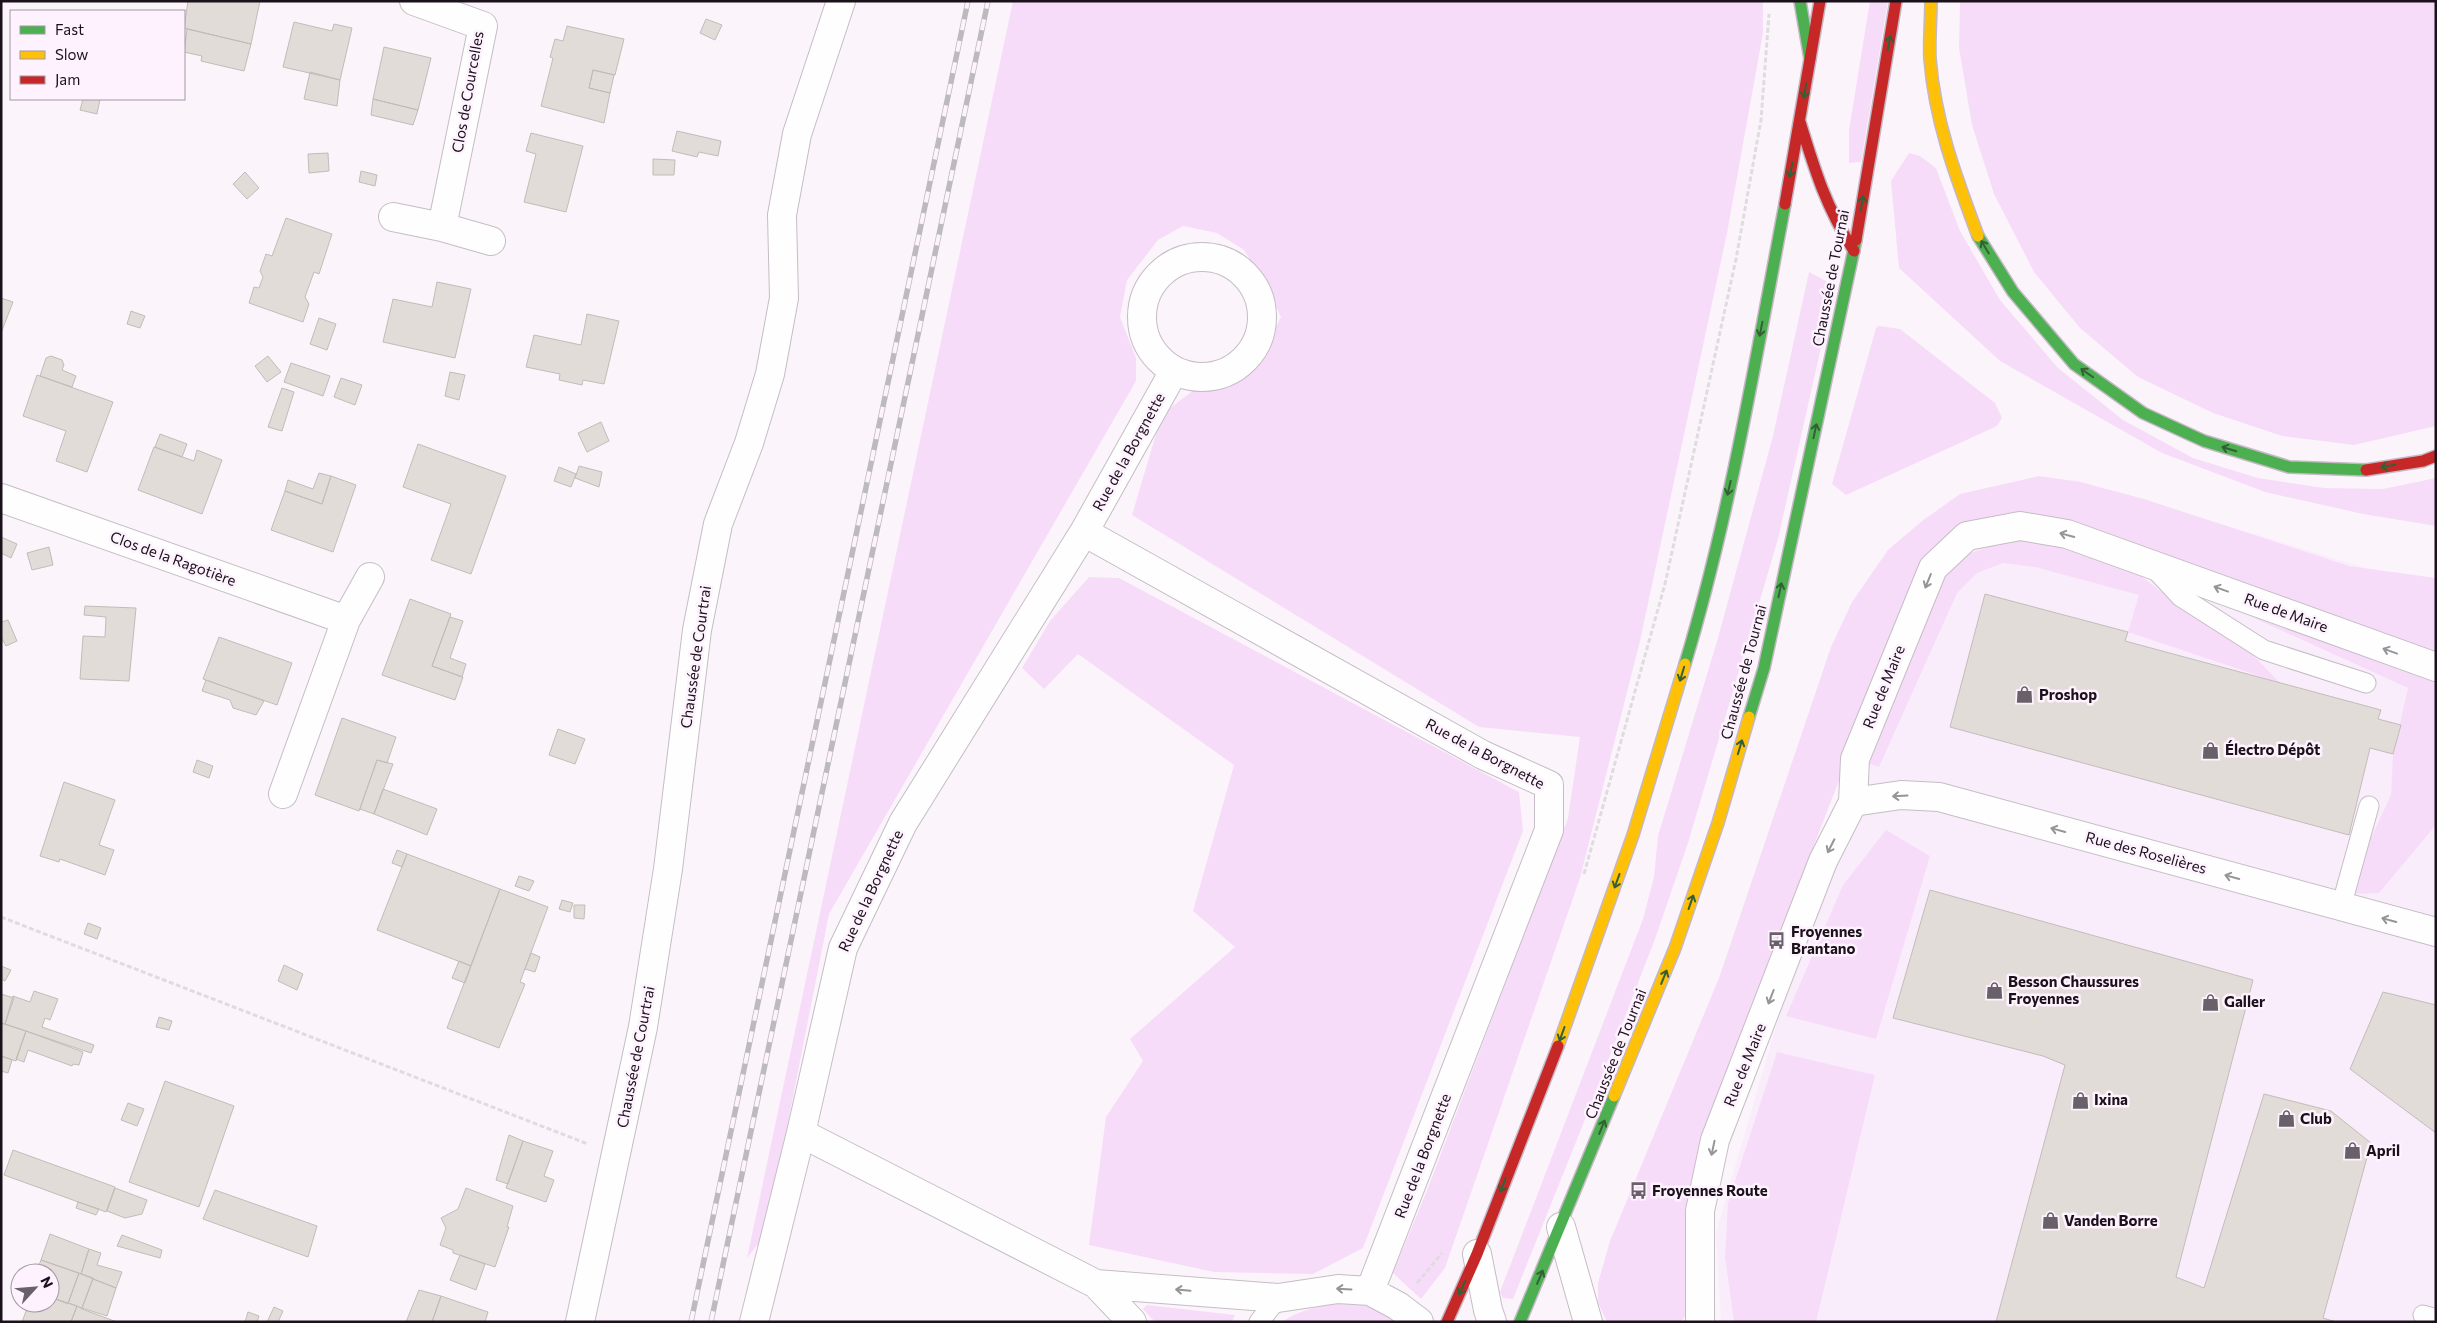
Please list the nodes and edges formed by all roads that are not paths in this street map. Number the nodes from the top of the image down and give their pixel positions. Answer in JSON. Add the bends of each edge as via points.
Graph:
{"nodes":[{"id":1,"x":414,"y":1,"type":"edge"},
{"id":2,"x":841,"y":1,"type":"edge"},
{"id":3,"x":1800,"y":1,"type":"edge"},
{"id":4,"x":1820,"y":1,"type":"edge"},
{"id":5,"x":1896,"y":1,"type":"edge"},
{"id":6,"x":1931,"y":1,"type":"edge"},
{"id":7,"x":1810,"y":60,"type":"junction"},
{"id":8,"x":1800,"y":122,"type":"junction"},
{"id":9,"x":393,"y":218,"type":"dead end"},
{"id":10,"x":442,"y":227,"type":"junction"},
{"id":11,"x":491,"y":241,"type":"dead end"},
{"id":12,"x":1854,"y":251,"type":"junction"},
{"id":13,"x":1174,"y":371,"type":"junction"},
{"id":14,"x":2436,"y":456,"type":"edge"},
{"id":15,"x":1,"y":498,"type":"edge"},
{"id":16,"x":1084,"y":532,"type":"junction"},
{"id":17,"x":2150,"y":564,"type":"junction"},
{"id":18,"x":370,"y":577,"type":"dead end"},
{"id":19,"x":346,"y":620,"type":"junction"},
{"id":20,"x":2436,"y":667,"type":"edge"},
{"id":21,"x":2366,"y":682,"type":"dead end"},
{"id":22,"x":283,"y":794,"type":"dead end"},
{"id":23,"x":1853,"y":802,"type":"junction"},
{"id":24,"x":2369,"y":806,"type":"dead end"},
{"id":25,"x":2341,"y":907,"type":"junction"},
{"id":26,"x":2436,"y":932,"type":"edge"},
{"id":27,"x":802,"y":1133,"type":"junction"},
{"id":28,"x":1561,"y":1227,"type":"junction"},
{"id":29,"x":1477,"y":1254,"type":"junction"},
{"id":30,"x":1096,"y":1284,"type":"junction"},
{"id":31,"x":1370,"y":1291,"type":"junction"},
{"id":32,"x":1278,"y":1298,"type":"junction"},
{"id":33,"x":1408,"y":1314,"type":"edge"},
{"id":34,"x":580,"y":1322,"type":"edge"},
{"id":35,"x":754,"y":1322,"type":"edge"},
{"id":36,"x":1132,"y":1322,"type":"edge"},
{"id":37,"x":1259,"y":1322,"type":"edge"},
{"id":38,"x":1447,"y":1322,"type":"edge"},
{"id":39,"x":1492,"y":1322,"type":"edge"},
{"id":40,"x":1520,"y":1322,"type":"edge"},
{"id":41,"x":1588,"y":1322,"type":"edge"},
{"id":42,"x":1700,"y":1322,"type":"edge"}],
"edges":[{"from":1,"to":10,"type":"street","name":"Clos de Courcelles","via":[[483,26]]},
{"from":2,"to":34,"type":"street","name":"Chaussée de Courtrai","via":[[796,134],[782,215],[784,298],[770,374],[749,443],[718,524],[697,630],[666,879],[643,1027]]},
{"from":3,"to":7,"type":"main road"},
{"from":4,"to":7,"type":"main road"},
{"from":12,"to":5,"type":"main road","name":"Chaussée de Tournai","one_way":true},
{"from":14,"to":6,"type":"main road","one_way":true,"via":[[2365,470],[2289,467],[2204,441],[2143,413],[2074,364],[2013,292],[1980,238],[1948,156],[1937,105],[1930,58]]},
{"from":7,"to":8,"type":"main road","one_way":true},
{"from":8,"to":12,"type":"main road","via":[[1822,193]]},
{"from":8,"to":29,"type":"main road","one_way":true,"via":[[1742,431],[1696,628],[1633,835],[1558,1045]]},
{"from":9,"to":10,"type":"street"},
{"from":10,"to":11,"type":"street"},
{"from":28,"to":12,"type":"main road","name":"Chaussée de Tournai","one_way":true,"via":[[1676,948],[1723,805],[1764,668]]},
{"from":13,"to":13,"type":"street","via":[[1205,378],[1231,371],[1253,350],[1262,327],[1260,303],[1251,282],[1234,266],[1210,258],[1191,258],[1165,270],[1149,289],[1142,310],[1145,338],[1156,357]]},
{"from":13,"to":16,"type":"street","name":"Rue de la Borgnette"},
{"from":15,"to":19,"type":"street","name":"Clos de la Ragotière"},
{"from":16,"to":27,"type":"street","name":"Rue de la Borgnette","via":[[903,823],[843,948]]},
{"from":16,"to":31,"type":"street","name":"Rue de la Borgnette","via":[[1483,755],[1550,785],[1549,830]]},
{"from":20,"to":17,"type":"street","name":"Rue de Maire","one_way":true},
{"from":17,"to":21,"type":"lane","via":[[2181,597],[2264,650]]},
{"from":17,"to":23,"type":"street","name":"Rue de Maire","one_way":true,"via":[[2067,534],[2020,526],[1967,536],[1933,568],[1854,760]]},
{"from":18,"to":19,"type":"street"},
{"from":19,"to":22,"type":"street"},
{"from":25,"to":23,"type":"street","name":"Rue des Roselières","one_way":true,"via":[[1939,797],[1901,795]]},
{"from":23,"to":42,"type":"street","name":"Rue de Maire","one_way":true,"via":[[1823,861],[1715,1140],[1700,1211]]},
{"from":24,"to":25,"type":"lane"},
{"from":26,"to":25,"type":"street","name":"Rue des Roselières","one_way":true},
{"from":27,"to":30,"type":"street"},
{"from":27,"to":35,"type":"street","name":"Rue de la Borgnette"},
{"from":40,"to":28,"type":"main road","name":"Chaussée de Tournai","one_way":true},
{"from":28,"to":41,"type":"street"},
{"from":29,"to":38,"type":"main road","one_way":true},
{"from":29,"to":39,"type":"street"},
{"from":32,"to":30,"type":"street","one_way":true},
{"from":30,"to":36,"type":"street"},
{"from":31,"to":32,"type":"street","one_way":true,"via":[[1338,1289]]},
{"from":31,"to":33,"type":"street"},
{"from":32,"to":37,"type":"lane"}]}
